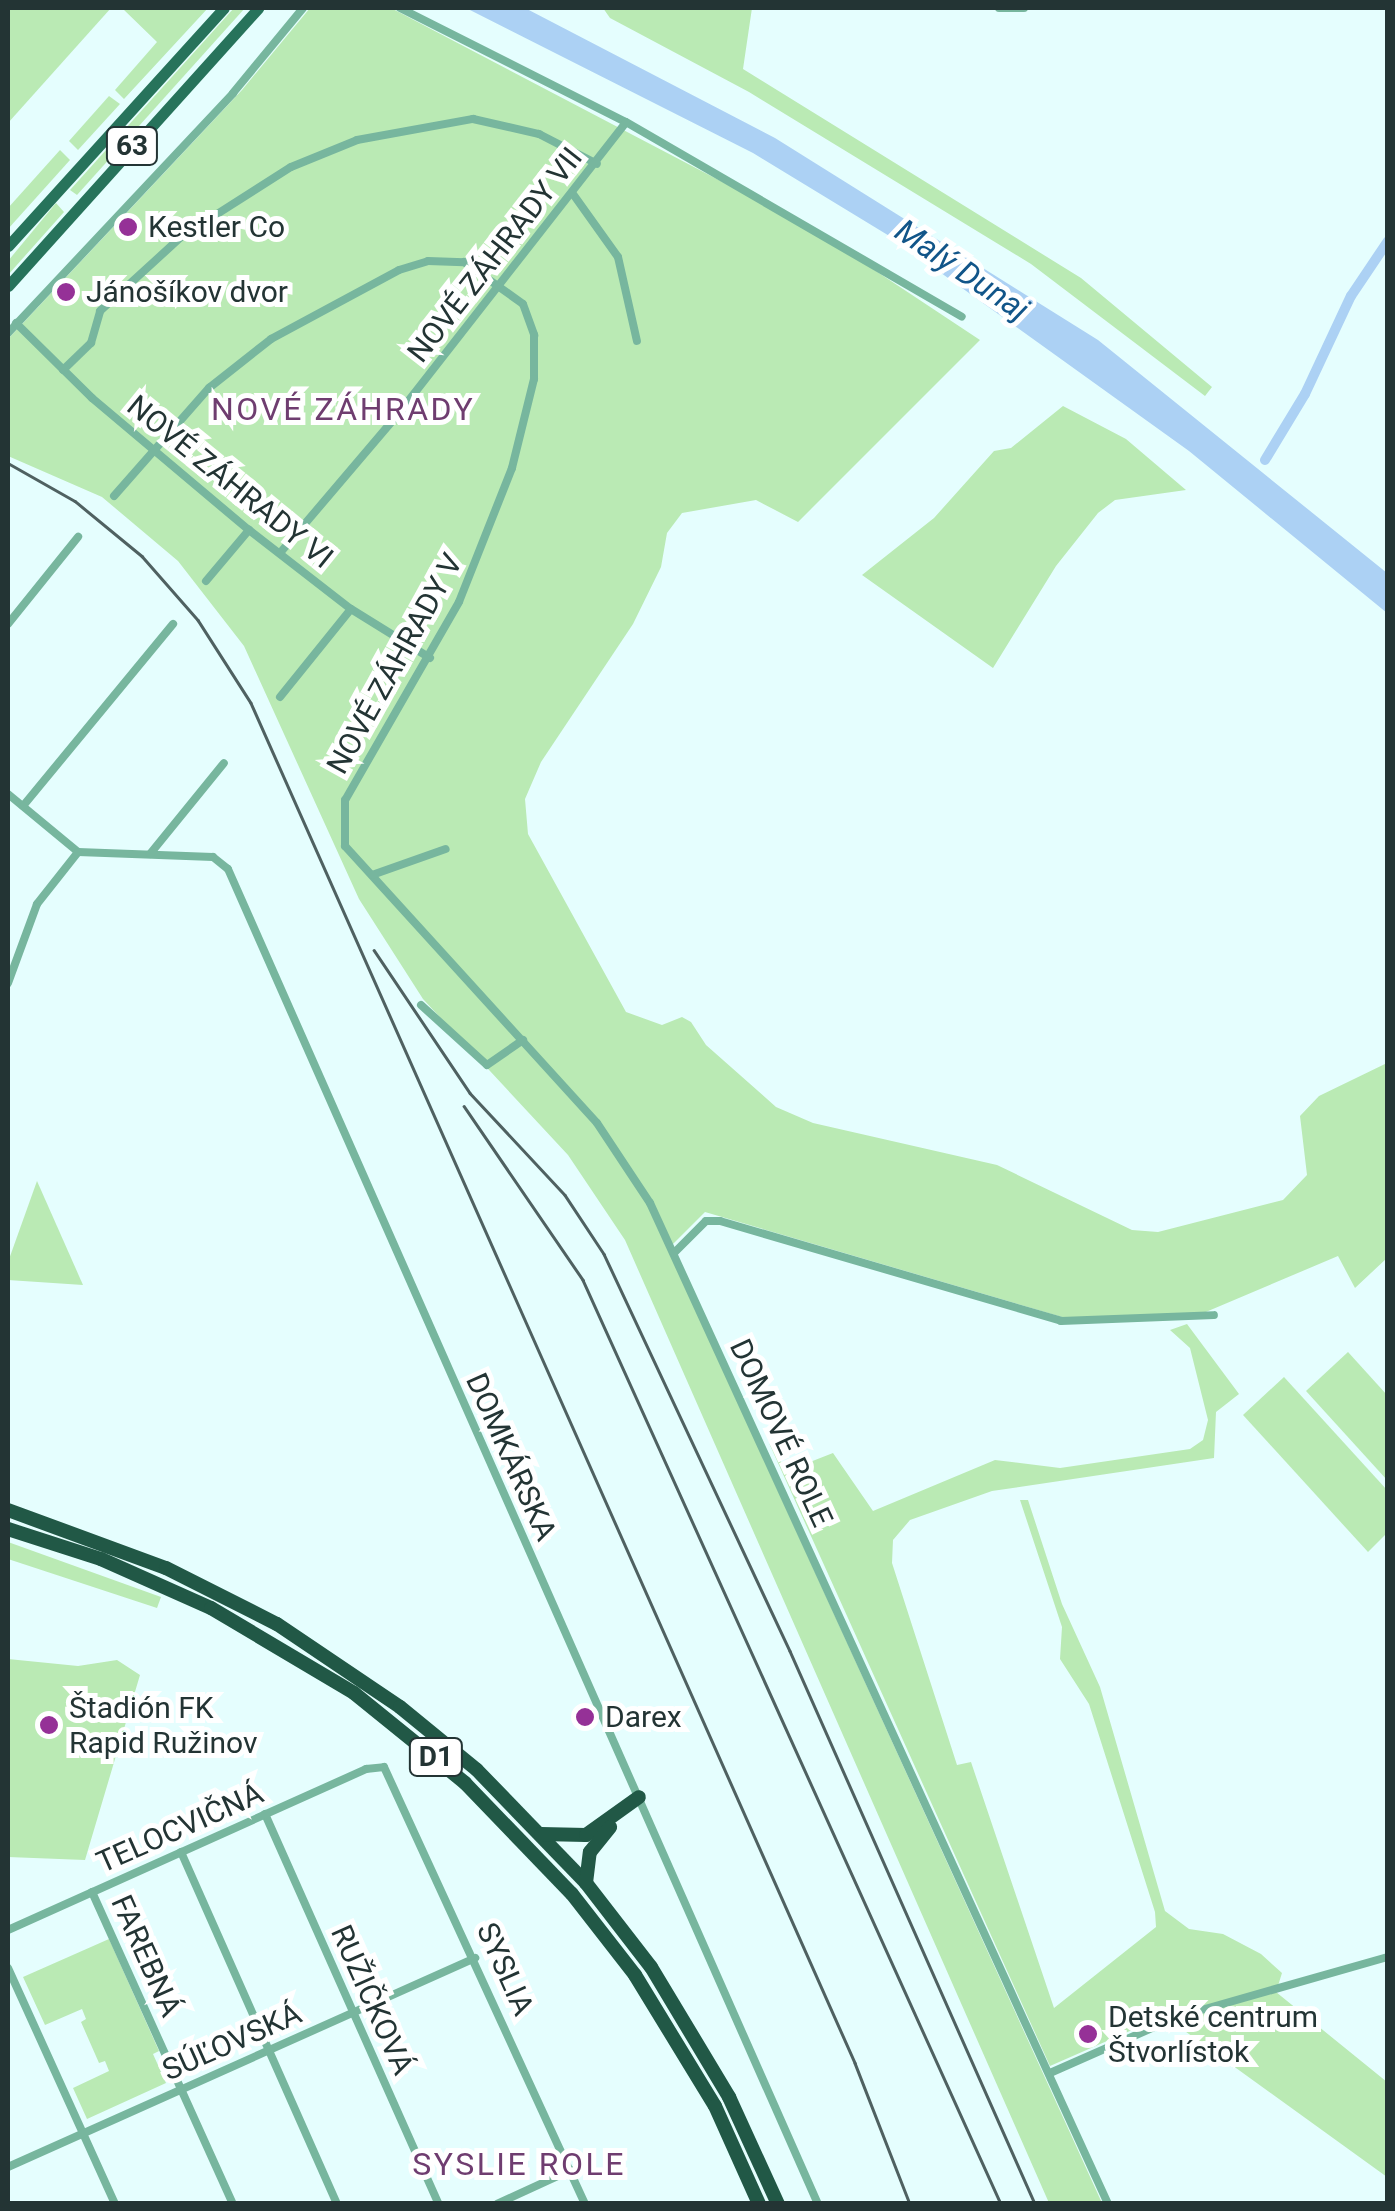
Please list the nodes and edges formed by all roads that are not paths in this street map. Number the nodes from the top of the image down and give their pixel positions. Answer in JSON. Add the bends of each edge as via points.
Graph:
{"nodes":[{"id":1,"x":224,"y":8,"type":"edge"},
{"id":2,"x":258,"y":8,"type":"edge"},
{"id":3,"x":303,"y":8,"type":"edge"},
{"id":4,"x":400,"y":8,"type":"edge"},
{"id":5,"x":998,"y":8,"type":"edge"},
{"id":6,"x":1024,"y":8,"type":"edge"},
{"id":7,"x":626,"y":122,"type":"junction"},
{"id":8,"x":596,"y":164,"type":"junction"},
{"id":9,"x":573,"y":194,"type":"junction"},
{"id":10,"x":8,"y":246,"type":"edge"},
{"id":11,"x":501,"y":283,"type":"junction"},
{"id":12,"x":8,"y":286,"type":"edge"},
{"id":13,"x":962,"y":317,"type":"dead end"},
{"id":14,"x":16,"y":324,"type":"junction"},
{"id":15,"x":8,"y":332,"type":"edge"},
{"id":16,"x":637,"y":340,"type":"dead end"},
{"id":17,"x":63,"y":370,"type":"junction"},
{"id":18,"x":153,"y":450,"type":"junction"},
{"id":19,"x":114,"y":496,"type":"dead end"},
{"id":20,"x":249,"y":530,"type":"junction"},
{"id":21,"x":78,"y":538,"type":"dead end"},
{"id":22,"x":280,"y":552,"type":"junction"},
{"id":23,"x":206,"y":581,"type":"dead end"},
{"id":24,"x":351,"y":609,"type":"junction"},
{"id":25,"x":8,"y":624,"type":"edge"},
{"id":26,"x":173,"y":624,"type":"dead end"},
{"id":27,"x":430,"y":658,"type":"junction"},
{"id":28,"x":280,"y":696,"type":"dead end"},
{"id":29,"x":224,"y":763,"type":"dead end"},
{"id":30,"x":8,"y":794,"type":"edge"},
{"id":31,"x":23,"y":806,"type":"junction"},
{"id":32,"x":446,"y":849,"type":"dead end"},
{"id":33,"x":78,"y":852,"type":"junction"},
{"id":34,"x":150,"y":854,"type":"junction"},
{"id":35,"x":372,"y":876,"type":"junction"},
{"id":36,"x":8,"y":983,"type":"edge"},
{"id":37,"x":421,"y":1004,"type":"dead end"},
{"id":38,"x":522,"y":1040,"type":"junction"},
{"id":39,"x":674,"y":1253,"type":"junction"},
{"id":40,"x":1214,"y":1314,"type":"dead end"},
{"id":41,"x":8,"y":1510,"type":"edge"},
{"id":42,"x":8,"y":1529,"type":"edge"},
{"id":43,"x":372,"y":1767,"type":"joint"},
{"id":44,"x":640,"y":1800,"type":"junction"},
{"id":45,"x":265,"y":1814,"type":"junction"},
{"id":46,"x":541,"y":1834,"type":"junction"},
{"id":47,"x":181,"y":1852,"type":"junction"},
{"id":48,"x":586,"y":1883,"type":"junction"},
{"id":49,"x":92,"y":1892,"type":"junction"},
{"id":50,"x":8,"y":1930,"type":"edge"},
{"id":51,"x":1388,"y":1957,"type":"edge"},
{"id":52,"x":475,"y":1958,"type":"junction"},
{"id":53,"x":8,"y":1968,"type":"edge"},
{"id":54,"x":354,"y":2012,"type":"junction"},
{"id":55,"x":269,"y":2050,"type":"junction"},
{"id":56,"x":1050,"y":2073,"type":"junction"},
{"id":57,"x":181,"y":2090,"type":"junction"},
{"id":58,"x":81,"y":2129,"type":"junction"},
{"id":59,"x":8,"y":2167,"type":"edge"},
{"id":60,"x":570,"y":2170,"type":"junction"},
{"id":61,"x":115,"y":2204,"type":"edge"},
{"id":62,"x":232,"y":2204,"type":"edge"},
{"id":63,"x":337,"y":2204,"type":"edge"},
{"id":64,"x":439,"y":2204,"type":"edge"},
{"id":65,"x":497,"y":2204,"type":"edge"},
{"id":66,"x":585,"y":2204,"type":"edge"},
{"id":67,"x":759,"y":2204,"type":"edge"},
{"id":68,"x":778,"y":2204,"type":"edge"},
{"id":69,"x":818,"y":2204,"type":"edge"},
{"id":70,"x":1108,"y":2204,"type":"edge"}],
"edges":[{"from":1,"to":10,"type":"main road","number":"63"},
{"from":2,"to":12,"type":"main road","number":"63"},
{"from":3,"to":14,"type":"street","via":[[233,94]]},
{"from":4,"to":7,"type":"street"},
{"from":5,"to":6,"type":"street"},
{"from":7,"to":8,"type":"street","name":"NOVÉ ZÁHRADY VII"},
{"from":7,"to":13,"type":"street"},
{"from":8,"to":9,"type":"street","name":"NOVÉ ZÁHRADY VII"},
{"from":8,"to":17,"type":"street","via":[[539,134],[473,119],[357,140],[291,168],[181,237],[100,311],[91,343]]},
{"from":9,"to":11,"type":"street","name":"NOVÉ ZÁHRADY VII"},
{"from":9,"to":16,"type":"street","via":[[618,257]]},
{"from":11,"to":18,"type":"street","via":[[464,262],[428,261],[399,270],[271,339],[209,388]]},
{"from":11,"to":22,"type":"street","name":"NOVÉ ZÁHRADY VII"},
{"from":11,"to":27,"type":"street","name":"NOVÉ ZÁHRADY V","via":[[531,321],[534,379],[482,553]]},
{"from":14,"to":15,"type":"street"},
{"from":14,"to":17,"type":"street","name":"NOVÉ ZÁHRADY VI"},
{"from":17,"to":18,"type":"street","name":"NOVÉ ZÁHRADY VI"},
{"from":18,"to":19,"type":"street"},
{"from":18,"to":20,"type":"street","name":"NOVÉ ZÁHRADY VI"},
{"from":20,"to":22,"type":"street","name":"NOVÉ ZÁHRADY VI"},
{"from":20,"to":23,"type":"street"},
{"from":21,"to":25,"type":"street"},
{"from":22,"to":24,"type":"street","name":"NOVÉ ZÁHRADY VI"},
{"from":24,"to":27,"type":"street","name":"NOVÉ ZÁHRADY VI"},
{"from":24,"to":28,"type":"street"},
{"from":26,"to":31,"type":"street"},
{"from":27,"to":35,"type":"street","name":"NOVÉ ZÁHRADY V","via":[[342,808],[345,846]]},
{"from":29,"to":34,"type":"street"},
{"from":30,"to":31,"type":"street"},
{"from":31,"to":33,"type":"street"},
{"from":32,"to":35,"type":"street"},
{"from":33,"to":34,"type":"street","name":"DOMKÁRSKA"},
{"from":33,"to":36,"type":"street","via":[[37,904]]},
{"from":34,"to":44,"type":"street","name":"DOMKÁRSKA","via":[[213,857],[228,868]]},
{"from":35,"to":38,"type":"street","name":"DOMOVÉ ROLE"},
{"from":37,"to":38,"type":"street","via":[[487,1065]]},
{"from":38,"to":39,"type":"street","name":"DOMOVÉ ROLE","via":[[619,1152]]},
{"from":39,"to":40,"type":"street","via":[[695,1229],[720,1220],[1061,1321]]},
{"from":39,"to":56,"type":"street","name":"DOMOVÉ ROLE"},
{"from":41,"to":46,"type":"highway","number":"D1","via":[[166,1568],[277,1624],[412,1716]]},
{"from":42,"to":67,"type":"highway","number":"D1","via":[[130,1571],[239,1624],[354,1694],[465,1783],[562,1882],[635,1975],[714,2106]]},
{"from":43,"to":45,"type":"street","name":"TELOCVIČNÁ"},
{"from":43,"to":52,"type":"street","name":"SYSLIA","via":[[392,1774]]},
{"from":44,"to":46,"type":"highway","via":[[586,1836]]},
{"from":44,"to":48,"type":"highway","via":[[594,1844]]},
{"from":44,"to":69,"type":"street","name":"DOMKÁRSKA"},
{"from":45,"to":47,"type":"street","name":"TELOCVIČNÁ"},
{"from":45,"to":54,"type":"street","name":"RUŽIČKOVÁ"},
{"from":46,"to":48,"type":"highway","number":"D1"},
{"from":47,"to":49,"type":"street","name":"TELOCVIČNÁ"},
{"from":47,"to":55,"type":"street"},
{"from":48,"to":68,"type":"highway","number":"D1","via":[[681,2012]]},
{"from":49,"to":50,"type":"street","name":"TELOCVIČNÁ"},
{"from":49,"to":57,"type":"street","name":"FAREBNÁ"},
{"from":51,"to":56,"type":"street","via":[[1177,2017]]},
{"from":52,"to":54,"type":"street","name":"SÚĽOVSKÁ"},
{"from":52,"to":60,"type":"street","name":"SYSLIA"},
{"from":53,"to":58,"type":"street"},
{"from":54,"to":55,"type":"street","name":"SÚĽOVSKÁ"},
{"from":54,"to":64,"type":"street","name":"RUŽIČKOVÁ"},
{"from":55,"to":57,"type":"street","name":"SÚĽOVSKÁ"},
{"from":55,"to":63,"type":"street"},
{"from":56,"to":70,"type":"street","name":"DOMOVÉ ROLE"},
{"from":57,"to":58,"type":"street","name":"SÚĽOVSKÁ"},
{"from":57,"to":62,"type":"street","name":"FAREBNÁ"},
{"from":58,"to":59,"type":"street","name":"SÚĽOVSKÁ"},
{"from":58,"to":61,"type":"street"},
{"from":60,"to":65,"type":"street"},
{"from":60,"to":66,"type":"street","name":"SYSLIA"}]}
